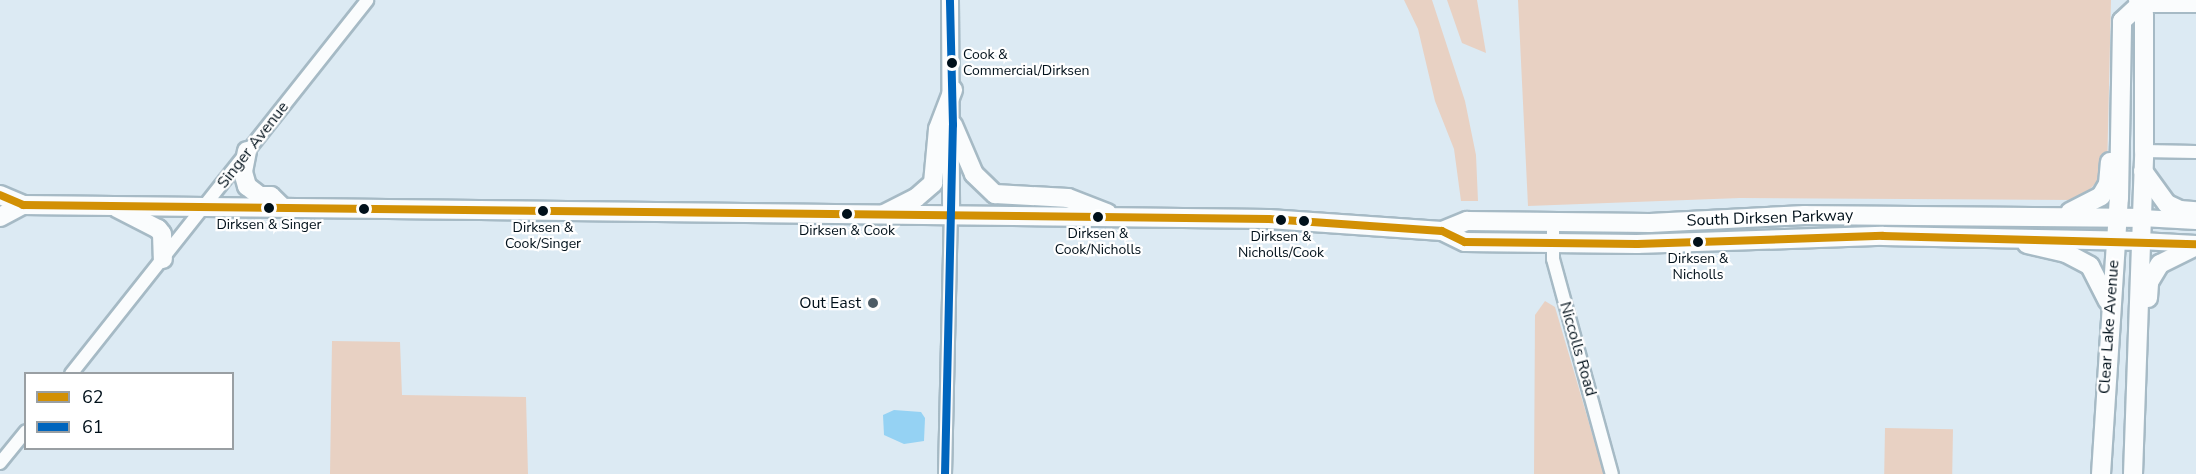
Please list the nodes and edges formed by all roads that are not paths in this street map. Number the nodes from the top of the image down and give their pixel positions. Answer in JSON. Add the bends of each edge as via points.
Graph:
{"nodes":[{"id":1,"x":367,"y":0,"type":"edge"},
{"id":2,"x":950,"y":0,"type":"edge"},
{"id":3,"x":2138,"y":3,"type":"edge"},
{"id":4,"x":2196,"y":6,"type":"edge"},
{"id":5,"x":2121,"y":67,"type":"junction"},
{"id":6,"x":953,"y":90,"type":"junction"},
{"id":7,"x":953,"y":125,"type":"junction"},
{"id":8,"x":2144,"y":151,"type":"junction"},
{"id":9,"x":247,"y":152,"type":"junction"},
{"id":10,"x":2196,"y":152,"type":"edge"},
{"id":11,"x":2144,"y":171,"type":"junction"},
{"id":12,"x":0,"y":195,"type":"edge"},
{"id":13,"x":23,"y":205,"type":"junction"},
{"id":14,"x":110,"y":205,"type":"junction"},
{"id":15,"x":204,"y":208,"type":"junction"},
{"id":16,"x":284,"y":209,"type":"junction"},
{"id":17,"x":2196,"y":211,"type":"edge"},
{"id":18,"x":882,"y":215,"type":"junction"},
{"id":19,"x":2058,"y":215,"type":"junction"},
{"id":20,"x":951,"y":216,"type":"junction"},
{"id":21,"x":2109,"y":216,"type":"junction"},
{"id":22,"x":0,"y":217,"type":"edge"},
{"id":23,"x":1120,"y":218,"type":"junction"},
{"id":24,"x":2142,"y":218,"type":"junction"},
{"id":25,"x":2196,"y":221,"type":"edge"},
{"id":26,"x":1553,"y":222,"type":"junction"},
{"id":27,"x":1442,"y":231,"type":"junction"},
{"id":28,"x":2005,"y":238,"type":"junction"},
{"id":29,"x":2115,"y":239,"type":"junction"},
{"id":30,"x":2141,"y":241,"type":"junction"},
{"id":31,"x":1552,"y":243,"type":"junction"},
{"id":32,"x":2196,"y":245,"type":"edge"},
{"id":33,"x":163,"y":259,"type":"junction"},
{"id":34,"x":2110,"y":306,"type":"junction"},
{"id":35,"x":2106,"y":368,"type":"junction"},
{"id":36,"x":73,"y":372,"type":"edge"},
{"id":37,"x":24,"y":433,"type":"edge"},
{"id":38,"x":2136,"y":444,"type":"junction"},
{"id":39,"x":0,"y":463,"type":"edge"},
{"id":40,"x":945,"y":474,"type":"edge"},
{"id":41,"x":1612,"y":474,"type":"edge"},
{"id":42,"x":2101,"y":474,"type":"edge"},
{"id":43,"x":2112,"y":474,"type":"edge"},
{"id":44,"x":2133,"y":474,"type":"edge"}],
"edges":[{"from":1,"to":9,"type":"street","name":"Singer Avenue"},
{"from":2,"to":6,"type":"street"},
{"from":3,"to":4,"type":"street"},
{"from":3,"to":5,"type":"main road","name":"Clear Lake Avenue","via":[[2122,21]]},
{"from":3,"to":8,"type":"main road","name":"Clear Lake Avenue","via":[[2144,15]]},
{"from":5,"to":19,"type":"main road","via":[[2112,77],[2108,184],[2101,196],[2085,207]]},
{"from":5,"to":21,"type":"main road","name":"Clear Lake Avenue"},
{"from":6,"to":7,"type":"street"},
{"from":6,"to":18,"type":"main road","via":[[938,129],[933,183],[916,198]]},
{"from":7,"to":20,"type":"street"},
{"from":7,"to":23,"type":"main road","via":[[975,174],[995,194],[1068,198]]},
{"from":8,"to":10,"type":"street"},
{"from":8,"to":11,"type":"main road","name":"Clear Lake Avenue"},
{"from":9,"to":15,"type":"street","name":"Singer Avenue"},
{"from":9,"to":16,"type":"main road","via":[[243,172],[247,186],[260,196],[271,196]]},
{"from":11,"to":17,"type":"main road","via":[[2167,204]]},
{"from":11,"to":24,"type":"main road","name":"Clear Lake Avenue"},
{"from":12,"to":13,"type":"main road","name":"South Dirksen Parkway"},
{"from":13,"to":14,"type":"main road","name":"South Dirksen Parkway"},
{"from":13,"to":22,"type":"main road","name":"South Dirksen Parkway"},
{"from":14,"to":15,"type":"main road","name":"South Dirksen Parkway"},
{"from":14,"to":33,"type":"main road","via":[[158,229],[162,234]]},
{"from":15,"to":16,"type":"main road","name":"South Dirksen Parkway"},
{"from":15,"to":33,"type":"street","name":"Singer Avenue"},
{"from":16,"to":18,"type":"main road","name":"South Dirksen Parkway"},
{"from":18,"to":20,"type":"main road","name":"South Dirksen Parkway"},
{"from":19,"to":21,"type":"main road","name":"South Dirksen Parkway"},
{"from":19,"to":26,"type":"main road","name":"South Dirksen Parkway","via":[[1805,215],[1650,223]]},
{"from":20,"to":23,"type":"main road","name":"South Dirksen Parkway"},
{"from":20,"to":40,"type":"street"},
{"from":21,"to":24,"type":"main road","name":"South Dirksen Parkway"},
{"from":21,"to":29,"type":"main road","name":"Clear Lake Avenue"},
{"from":23,"to":27,"type":"main road","name":"South Dirksen Parkway","via":[[1269,219]]},
{"from":24,"to":25,"type":"street"},
{"from":24,"to":30,"type":"main road","name":"Clear Lake Avenue"},
{"from":26,"to":27,"type":"main road","name":"South Dirksen Parkway","via":[[1467,221]]},
{"from":26,"to":31,"type":"street","name":"Niccolls Road"},
{"from":27,"to":31,"type":"main road","name":"South Dirksen Parkway","via":[[1466,242]]},
{"from":28,"to":29,"type":"main road","name":"South Dirksen Parkway"},
{"from":28,"to":31,"type":"main road","name":"South Dirksen Parkway","via":[[1835,236]]},
{"from":28,"to":34,"type":"main road","via":[[2066,253],[2087,264],[2101,281]]},
{"from":29,"to":30,"type":"main road","name":"South Dirksen Parkway"},
{"from":29,"to":34,"type":"main road","name":"Clear Lake Avenue"},
{"from":30,"to":32,"type":"street"},
{"from":30,"to":38,"type":"main road","name":"Clear Lake Avenue"},
{"from":31,"to":41,"type":"street","name":"Niccolls Road","via":[[1552,259]]},
{"from":32,"to":38,"type":"main road","via":[[2168,256],[2149,282],[2145,428]]},
{"from":33,"to":36,"type":"street","name":"Singer Avenue"},
{"from":34,"to":35,"type":"main road","name":"Clear Lake Avenue"},
{"from":35,"to":42,"type":"main road","name":"Clear Lake Avenue"},
{"from":35,"to":43,"type":"main road","via":[[2114,430]]},
{"from":37,"to":39,"type":"street"},
{"from":38,"to":44,"type":"main road","name":"Clear Lake Avenue"}]}
